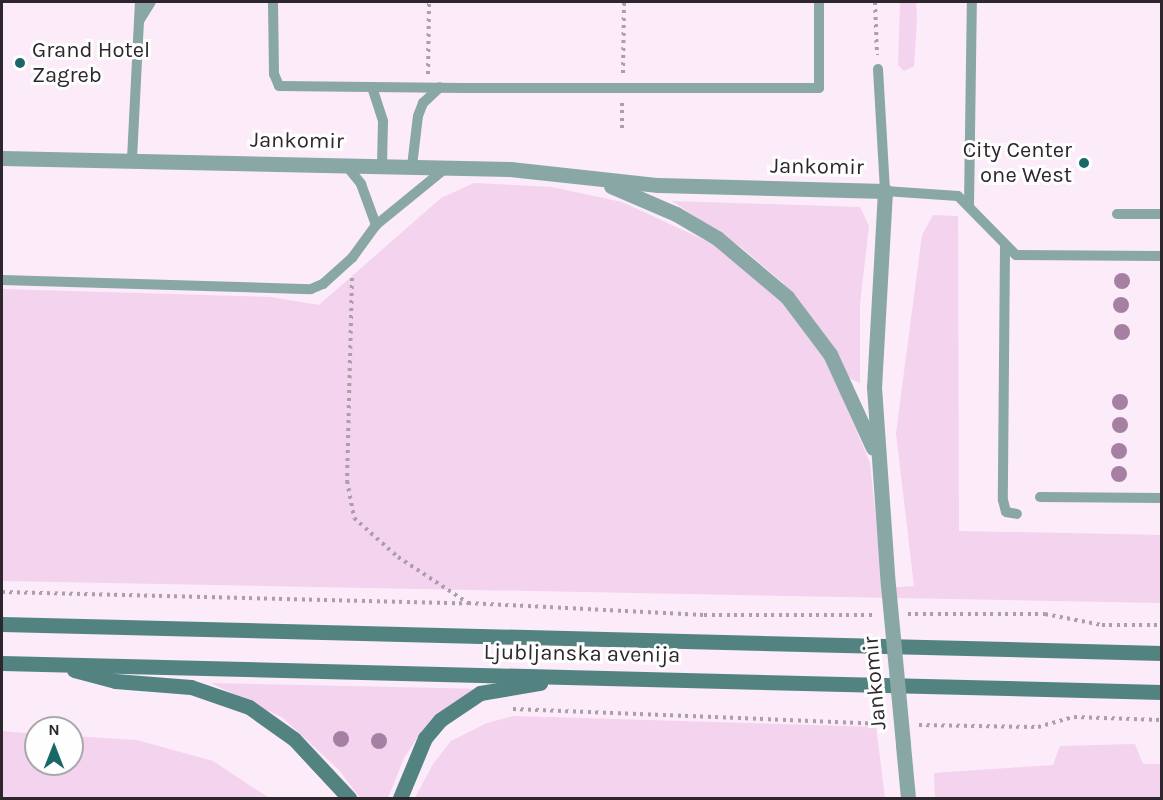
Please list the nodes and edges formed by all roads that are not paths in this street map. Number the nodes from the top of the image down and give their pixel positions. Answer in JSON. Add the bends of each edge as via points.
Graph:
{"nodes":[{"id":1,"x":140,"y":2,"type":"edge"},
{"id":2,"x":151,"y":2,"type":"edge"},
{"id":3,"x":273,"y":2,"type":"edge"},
{"id":4,"x":819,"y":2,"type":"edge"},
{"id":5,"x":972,"y":2,"type":"edge"},
{"id":6,"x":137,"y":24,"type":"junction"},
{"id":7,"x":878,"y":69,"type":"road end"},
{"id":8,"x":372,"y":87,"type":"junction"},
{"id":9,"x":441,"y":87,"type":"junction"},
{"id":10,"x":2,"y":158,"type":"edge"},
{"id":11,"x":132,"y":159,"type":"junction"},
{"id":12,"x":345,"y":164,"type":"junction"},
{"id":13,"x":382,"y":165,"type":"junction"},
{"id":14,"x":412,"y":166,"type":"junction"},
{"id":15,"x":447,"y":167,"type":"junction"},
{"id":16,"x":591,"y":178,"type":"junction"},
{"id":17,"x":885,"y":191,"type":"junction"},
{"id":18,"x":969,"y":206,"type":"junction"},
{"id":19,"x":1117,"y":214,"type":"dead end"},
{"id":20,"x":1161,"y":214,"type":"edge"},
{"id":21,"x":376,"y":225,"type":"junction"},
{"id":22,"x":1005,"y":247,"type":"junction"},
{"id":23,"x":1161,"y":256,"type":"edge"},
{"id":24,"x":2,"y":280,"type":"edge"},
{"id":25,"x":876,"y":456,"type":"junction"},
{"id":26,"x":1040,"y":497,"type":"dead end"},
{"id":27,"x":1161,"y":498,"type":"edge"},
{"id":28,"x":1017,"y":514,"type":"dead end"},
{"id":29,"x":2,"y":624,"type":"edge"},
{"id":30,"x":1161,"y":653,"type":"edge"},
{"id":31,"x":2,"y":663,"type":"edge"},
{"id":32,"x":51,"y":664,"type":"junction"},
{"id":33,"x":575,"y":677,"type":"junction"},
{"id":34,"x":1161,"y":692,"type":"edge"},
{"id":35,"x":349,"y":798,"type":"edge"},
{"id":36,"x":400,"y":798,"type":"edge"},
{"id":37,"x":908,"y":798,"type":"edge"}],
"edges":[{"from":1,"to":6,"type":"lane"},
{"from":2,"to":6,"type":"lane"},
{"from":3,"to":8,"type":"lane","via":[[274,74],[279,86]]},
{"from":4,"to":9,"type":"lane","via":[[819,88]]},
{"from":5,"to":18,"type":"lane"},
{"from":6,"to":11,"type":"lane"},
{"from":7,"to":17,"type":"lane"},
{"from":8,"to":9,"type":"lane"},
{"from":8,"to":13,"type":"lane","via":[[383,121]]},
{"from":9,"to":14,"type":"lane","via":[[421,110]]},
{"from":10,"to":11,"type":"street","name":"Jankomir"},
{"from":11,"to":12,"type":"street","name":"Jankomir"},
{"from":12,"to":13,"type":"street","name":"Jankomir"},
{"from":12,"to":21,"type":"lane","via":[[361,184]]},
{"from":13,"to":14,"type":"street","name":"Jankomir"},
{"from":14,"to":15,"type":"street","name":"Jankomir"},
{"from":15,"to":16,"type":"street","name":"Jankomir"},
{"from":15,"to":21,"type":"lane"},
{"from":16,"to":17,"type":"street","name":"Jankomir","via":[[658,185]]},
{"from":16,"to":25,"type":"street","name":"Jankomir","via":[[676,214],[717,238],[787,297],[830,354]]},
{"from":17,"to":18,"type":"lane","via":[[947,192]]},
{"from":17,"to":25,"type":"street","name":"Jankomir","via":[[874,342]]},
{"from":18,"to":22,"type":"lane"},
{"from":19,"to":20,"type":"lane"},
{"from":21,"to":24,"type":"lane","via":[[352,258],[323,284],[311,289]]},
{"from":22,"to":23,"type":"lane","via":[[1016,255]]},
{"from":22,"to":28,"type":"lane","via":[[1003,500],[1005,512]]},
{"from":25,"to":37,"type":"street","name":"Jankomir","bridge":true},
{"from":26,"to":27,"type":"lane"},
{"from":29,"to":30,"type":"main road","name":"Ljubljanska avenija"},
{"from":31,"to":32,"type":"main road","name":"Ljubljanska avenija"},
{"from":32,"to":33,"type":"main road","name":"Ljubljanska avenija"},
{"from":32,"to":35,"type":"main road","via":[[115,681],[191,687],[249,707],[294,739]]},
{"from":33,"to":34,"type":"main road","name":"Ljubljanska avenija"},
{"from":33,"to":36,"type":"main road","via":[[480,693],[460,704],[425,738]]}]}
